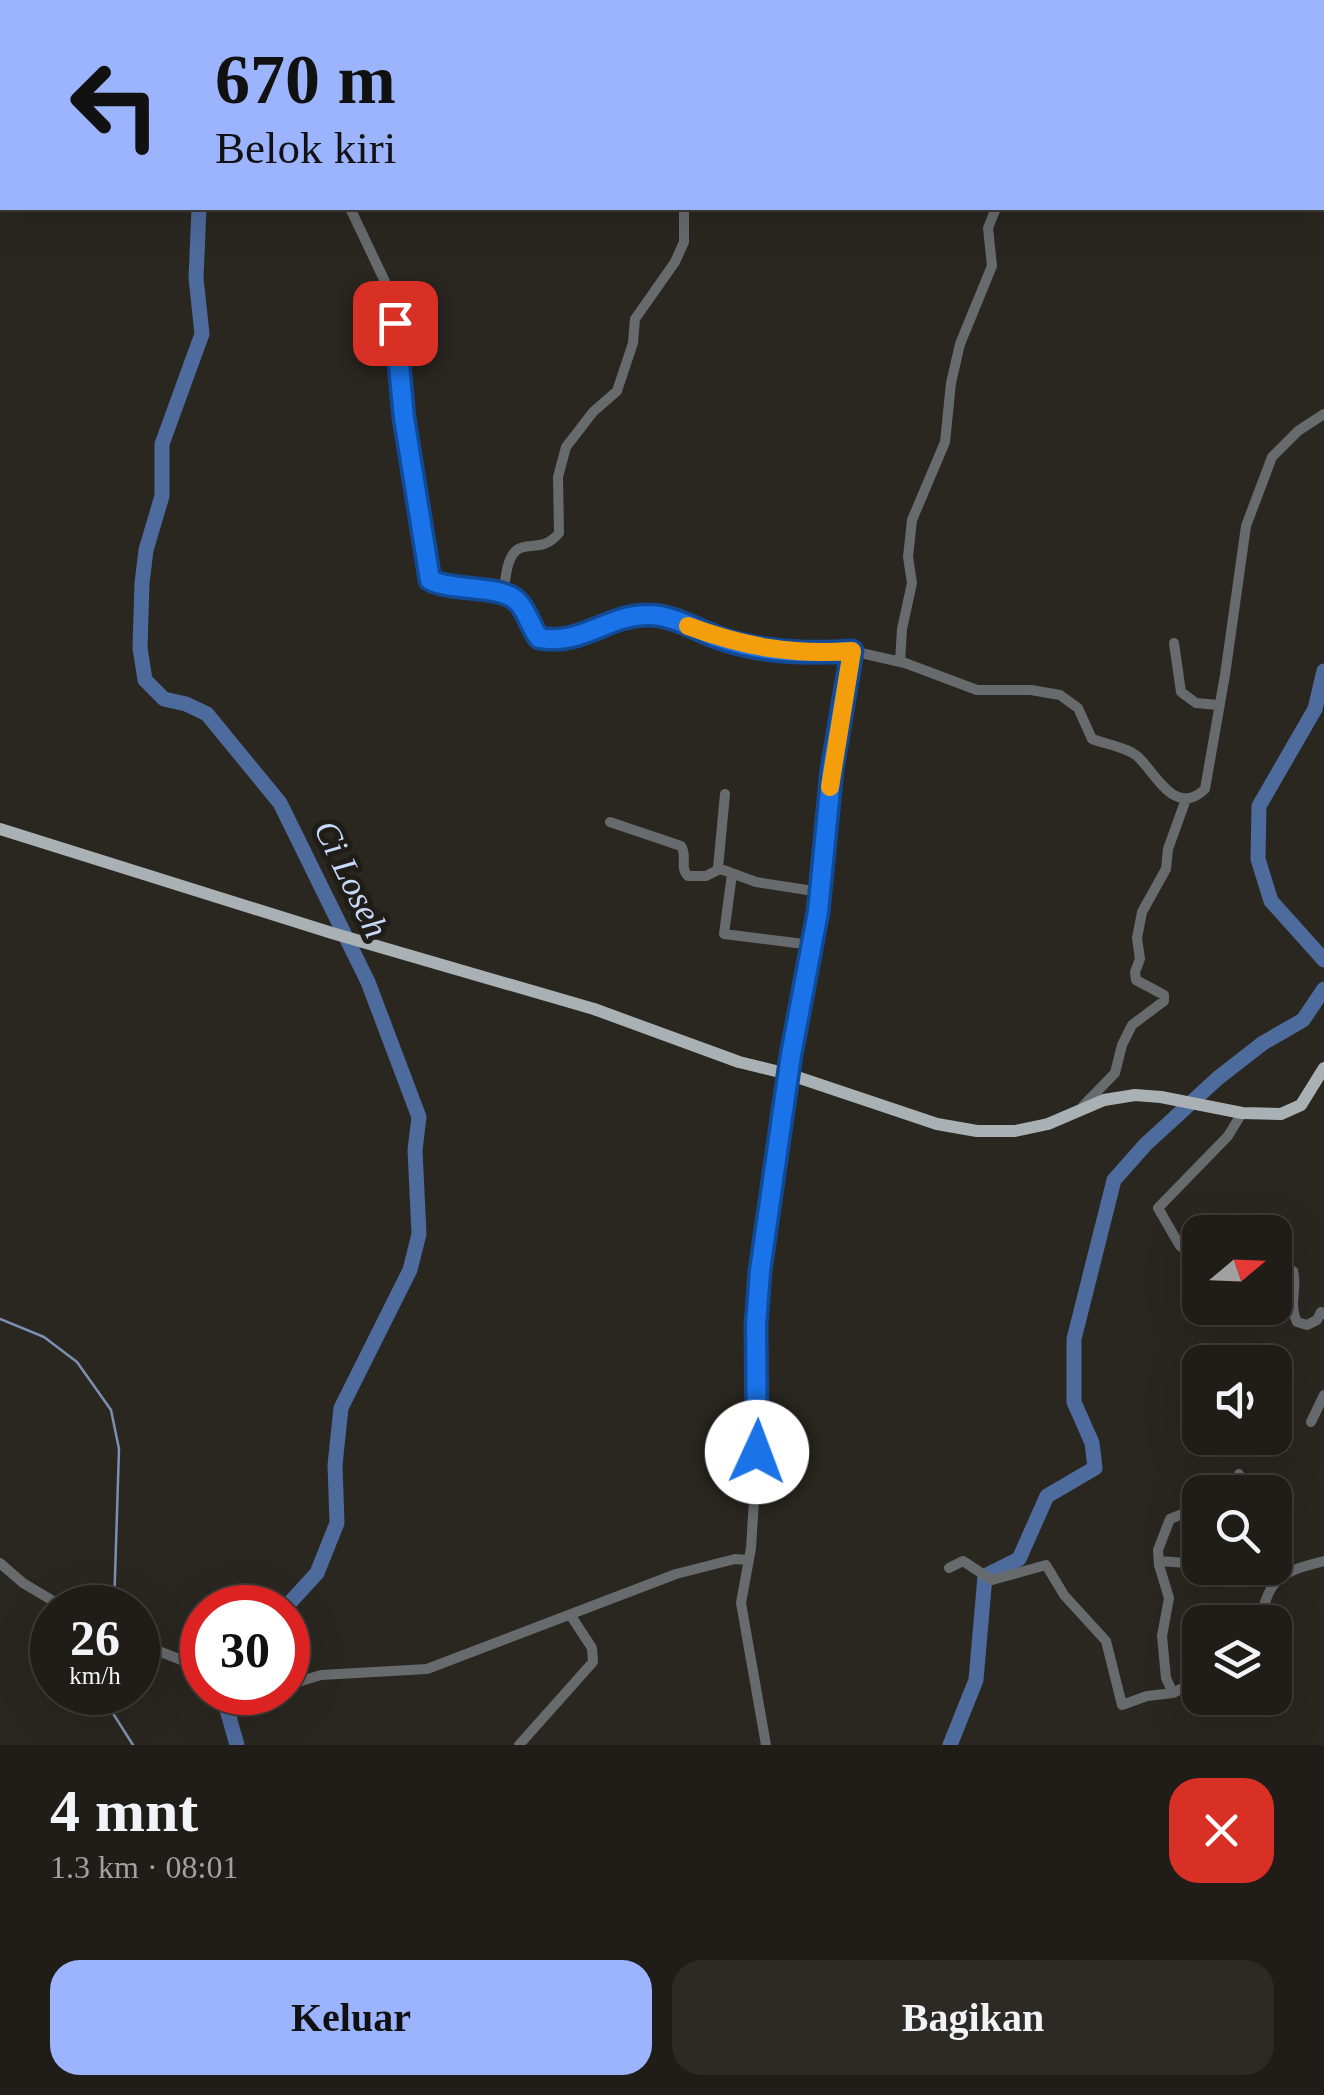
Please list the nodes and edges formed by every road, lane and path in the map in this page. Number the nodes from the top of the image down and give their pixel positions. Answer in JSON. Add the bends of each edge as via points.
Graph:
{"nodes":[{"id":1,"x":351,"y":210,"type":"edge"},
{"id":2,"x":684,"y":210,"type":"edge"},
{"id":3,"x":995,"y":210,"type":"edge"},
{"id":4,"x":1324,"y":414,"type":"edge"},
{"id":5,"x":504,"y":594,"type":"junction"},
{"id":6,"x":1174,"y":643,"type":"dead end"},
{"id":7,"x":852,"y":651,"type":"junction"},
{"id":8,"x":900,"y":662,"type":"junction"},
{"id":9,"x":1218,"y":706,"type":"junction"},
{"id":10,"x":725,"y":794,"type":"dead end"},
{"id":11,"x":1186,"y":799,"type":"junction"},
{"id":12,"x":610,"y":822,"type":"dead end"},
{"id":13,"x":0,"y":829,"type":"edge"},
{"id":14,"x":720,"y":869,"type":"junction"},
{"id":15,"x":732,"y":874,"type":"junction"},
{"id":16,"x":820,"y":892,"type":"junction"},
{"id":17,"x":812,"y":944,"type":"junction"},
{"id":18,"x":1324,"y":1068,"type":"edge"},
{"id":19,"x":788,"y":1074,"type":"junction"},
{"id":20,"x":1242,"y":1113,"type":"junction"},
{"id":21,"x":1072,"y":1115,"type":"junction"},
{"id":22,"x":1182,"y":1247,"type":"edge"},
{"id":23,"x":1292,"y":1271,"type":"edge"},
{"id":24,"x":1292,"y":1305,"type":"edge"},
{"id":25,"x":1292,"y":1305,"type":"edge"},
{"id":26,"x":1323,"y":1310,"type":"edge"},
{"id":27,"x":1324,"y":1395,"type":"edge"},
{"id":28,"x":1311,"y":1422,"type":"dead end"},
{"id":29,"x":1182,"y":1514,"type":"edge"},
{"id":30,"x":749,"y":1560,"type":"junction"},
{"id":31,"x":1159,"y":1561,"type":"junction"},
{"id":32,"x":1324,"y":1561,"type":"edge"},
{"id":33,"x":0,"y":1563,"type":"edge"},
{"id":34,"x":1182,"y":1563,"type":"edge"},
{"id":35,"x":949,"y":1568,"type":"dead end"},
{"id":36,"x":30,"y":1588,"type":"edge"},
{"id":37,"x":1265,"y":1605,"type":"edge"},
{"id":38,"x":571,"y":1616,"type":"junction"},
{"id":39,"x":310,"y":1679,"type":"edge"},
{"id":40,"x":1182,"y":1689,"type":"edge"},
{"id":41,"x":1173,"y":1694,"type":"junction"},
{"id":42,"x":519,"y":1745,"type":"edge"},
{"id":43,"x":766,"y":1745,"type":"edge"}],
"edges":[{"from":1,"to":5,"type":"street","via":[[389,290],[430,580]]},
{"from":2,"to":5,"type":"street","via":[[684,242],[635,319],[619,387],[566,448],[558,477],[560,533],[512,554]]},
{"from":3,"to":8,"type":"street","via":[[988,228],[992,266],[960,344],[945,442],[912,520],[912,582]]},
{"from":4,"to":9,"type":"street","via":[[1281,446],[1267,466],[1246,526]]},
{"from":5,"to":7,"type":"street","via":[[518,602],[539,638],[557,642],[650,615],[763,650]]},
{"from":6,"to":9,"type":"street","via":[[1181,692]]},
{"from":7,"to":8,"type":"street"},
{"from":7,"to":16,"type":"street"},
{"from":8,"to":11,"type":"street","via":[[976,690],[1060,695],[1078,708],[1092,739],[1137,756],[1166,792]]},
{"from":9,"to":11,"type":"street","via":[[1204,789]]},
{"from":10,"to":14,"type":"street"},
{"from":11,"to":21,"type":"street","via":[[1137,938],[1136,980],[1158,990],[1164,1001],[1132,1025],[1115,1073]]},
{"from":12,"to":14,"type":"street","via":[[681,846],[688,876]]},
{"from":13,"to":19,"type":"main road"},
{"from":14,"to":15,"type":"street"},
{"from":15,"to":16,"type":"street"},
{"from":15,"to":17,"type":"street","via":[[724,934]]},
{"from":16,"to":17,"type":"street"},
{"from":17,"to":19,"type":"street"},
{"from":18,"to":20,"type":"main road","via":[[1294,1110]]},
{"from":19,"to":21,"type":"main road","via":[[977,1131],[1014,1131]]},
{"from":19,"to":30,"type":"street","via":[[760,1271]]},
{"from":20,"to":21,"type":"main road","via":[[1135,1095]]},
{"from":20,"to":22,"type":"street","via":[[1158,1208]]},
{"from":23,"to":24,"type":"street"},
{"from":25,"to":26,"type":"street","via":[[1303,1325]]},
{"from":27,"to":28,"type":"street"},
{"from":29,"to":31,"type":"street","via":[[1170,1519]]},
{"from":30,"to":38,"type":"street","via":[[676,1574]]},
{"from":30,"to":43,"type":"street","via":[[743,1627]]},
{"from":31,"to":34,"type":"street"},
{"from":31,"to":41,"type":"street","via":[[1170,1598],[1162,1636]]},
{"from":32,"to":37,"type":"street","via":[[1271,1586]]},
{"from":33,"to":36,"type":"street"},
{"from":35,"to":41,"type":"street","via":[[963,1562],[994,1580],[1046,1565],[1064,1596],[1106,1641],[1120,1703]]},
{"from":38,"to":39,"type":"street","via":[[427,1669]]},
{"from":38,"to":42,"type":"street","via":[[592,1648],[593,1662]]},
{"from":40,"to":41,"type":"street"}]}
